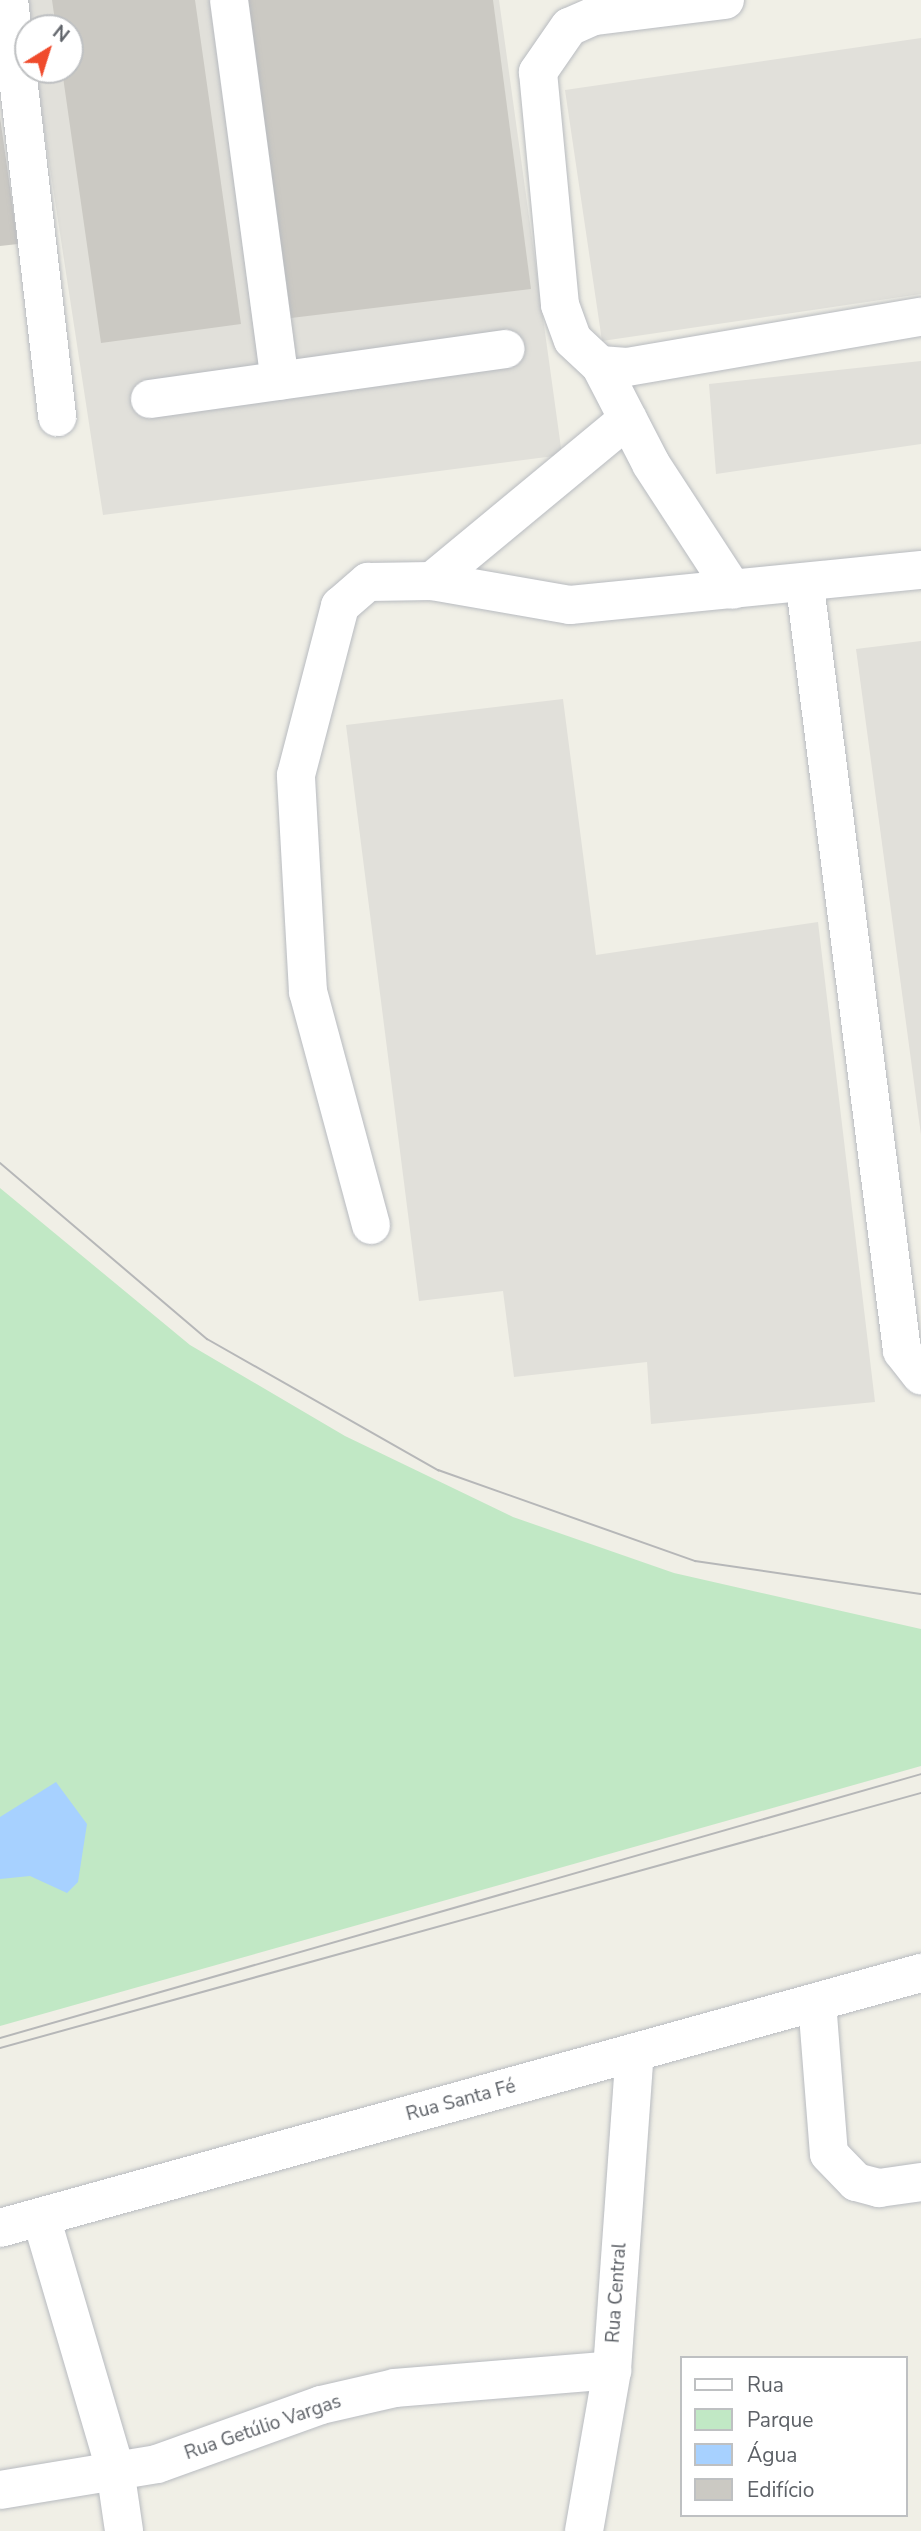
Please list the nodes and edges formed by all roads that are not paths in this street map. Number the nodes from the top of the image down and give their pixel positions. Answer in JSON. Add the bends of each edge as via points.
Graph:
{"nodes":[{"id":1,"x":9,"y":0,"type":"edge"},
{"id":2,"x":229,"y":0,"type":"edge"},
{"id":3,"x":725,"y":0,"type":"edge"},
{"id":4,"x":921,"y":317,"type":"edge"},
{"id":5,"x":506,"y":349,"type":"dead end"},
{"id":6,"x":600,"y":365,"type":"junction"},
{"id":7,"x":280,"y":381,"type":"junction"},
{"id":8,"x":150,"y":399,"type":"dead end"},
{"id":9,"x":57,"y":417,"type":"dead end"},
{"id":10,"x":628,"y":419,"type":"junction"},
{"id":11,"x":921,"y":570,"type":"edge"},
{"id":12,"x":432,"y":581,"type":"junction"},
{"id":13,"x":805,"y":586,"type":"junction"},
{"id":14,"x":733,"y":590,"type":"junction"},
{"id":15,"x":371,"y":1225,"type":"dead end"},
{"id":16,"x":921,"y":1375,"type":"edge"},
{"id":17,"x":921,"y":1973,"type":"edge"},
{"id":18,"x":817,"y":2002,"type":"junction"},
{"id":19,"x":635,"y":2053,"type":"junction"},
{"id":20,"x":921,"y":2182,"type":"edge"},
{"id":21,"x":41,"y":2217,"type":"junction"},
{"id":22,"x":0,"y":2228,"type":"edge"},
{"id":23,"x":612,"y":2370,"type":"junction"},
{"id":24,"x":115,"y":2469,"type":"junction"},
{"id":25,"x":0,"y":2490,"type":"edge"},
{"id":26,"x":124,"y":2531,"type":"edge"},
{"id":27,"x":584,"y":2531,"type":"edge"}],
"edges":[{"from":1,"to":9,"type":"street"},
{"from":2,"to":7,"type":"street"},
{"from":3,"to":6,"type":"street","via":[[594,16],[569,27],[538,72],[560,305],[573,340]]},
{"from":4,"to":6,"type":"street","via":[[627,367]]},
{"from":5,"to":7,"type":"street"},
{"from":6,"to":10,"type":"street"},
{"from":7,"to":8,"type":"street"},
{"from":10,"to":12,"type":"street"},
{"from":10,"to":14,"type":"street"},
{"from":11,"to":13,"type":"street"},
{"from":12,"to":14,"type":"street","via":[[570,605]]},
{"from":12,"to":15,"type":"street","via":[[368,582],[340,606],[296,775],[308,992]]},
{"from":13,"to":14,"type":"street"},
{"from":13,"to":16,"type":"street","via":[[902,1350]]},
{"from":17,"to":18,"type":"street","name":"Rua Santa Fé"},
{"from":18,"to":19,"type":"street","name":"Rua Santa Fé"},
{"from":18,"to":20,"type":"street","via":[[828,2154],[856,2182],[879,2188]]},
{"from":19,"to":21,"type":"street","name":"Rua Santa Fé"},
{"from":19,"to":23,"type":"street","name":"Rua Central"},
{"from":21,"to":22,"type":"street","name":"Rua Santa Fé"},
{"from":21,"to":24,"type":"street"},
{"from":23,"to":24,"type":"street","name":"Rua Getúlio Vargas","via":[[395,2388],[321,2405],[157,2464]]},
{"from":23,"to":27,"type":"street","name":"Rua Central"},
{"from":24,"to":25,"type":"street","name":"Rua Getúlio Vargas"},
{"from":24,"to":26,"type":"street"}]}
